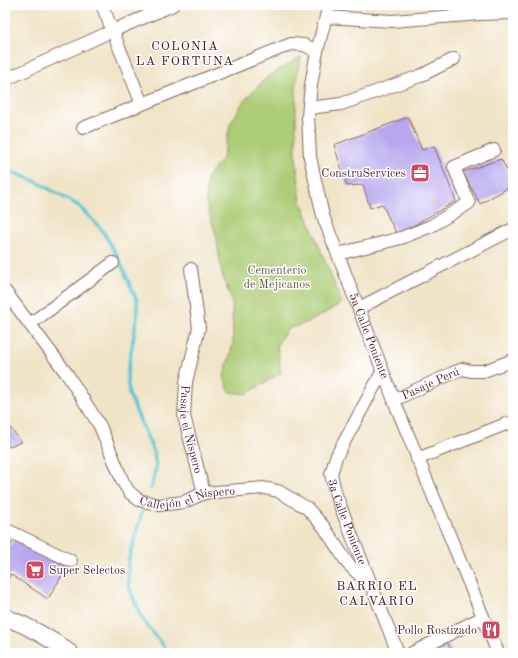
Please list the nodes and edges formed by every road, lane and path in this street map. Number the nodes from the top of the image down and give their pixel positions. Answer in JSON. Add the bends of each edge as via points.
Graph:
{"nodes":[{"id":1,"x":102,"y":5,"type":"edge"},
{"id":2,"x":173,"y":5,"type":"edge"},
{"id":3,"x":328,"y":11,"type":"edge"},
{"id":4,"x":513,"y":13,"type":"edge"},
{"id":5,"x":112,"y":31,"type":"junction"},
{"id":6,"x":317,"y":51,"type":"junction"},
{"id":7,"x":454,"y":59,"type":"dead end"},
{"id":8,"x":11,"y":77,"type":"dead end"},
{"id":9,"x":142,"y":104,"type":"junction"},
{"id":10,"x":309,"y":108,"type":"junction"},
{"id":11,"x":83,"y":128,"type":"dead end"},
{"id":12,"x":494,"y":150,"type":"dead end"},
{"id":13,"x":513,"y":229,"type":"edge"},
{"id":14,"x":338,"y":254,"type":"junction"},
{"id":15,"x":113,"y":263,"type":"dead end"},
{"id":16,"x":191,"y":269,"type":"dead end"},
{"id":17,"x":5,"y":291,"type":"edge"},
{"id":18,"x":359,"y":308,"type":"junction"},
{"id":19,"x":30,"y":324,"type":"junction"},
{"id":20,"x":513,"y":360,"type":"edge"},
{"id":21,"x":382,"y":372,"type":"junction"},
{"id":22,"x":394,"y":400,"type":"junction"},
{"id":23,"x":513,"y":423,"type":"edge"},
{"id":24,"x":418,"y":459,"type":"junction"},
{"id":25,"x":204,"y":493,"type":"junction"},
{"id":26,"x":5,"y":529,"type":"edge"},
{"id":27,"x":71,"y":561,"type":"dead end"},
{"id":28,"x":371,"y":586,"type":"junction"},
{"id":29,"x":5,"y":617,"type":"edge"},
{"id":30,"x":483,"y":617,"type":"junction"},
{"id":31,"x":70,"y":653,"type":"edge"},
{"id":32,"x":398,"y":653,"type":"edge"},
{"id":33,"x":412,"y":653,"type":"edge"},
{"id":34,"x":498,"y":653,"type":"edge"}],
"edges":[{"from":1,"to":5,"type":"street"},
{"from":2,"to":5,"type":"street"},
{"from":3,"to":4,"type":"street","via":[[392,21]]},
{"from":3,"to":6,"type":"street","name":"5a Calle Poniente"},
{"from":5,"to":8,"type":"street"},
{"from":5,"to":9,"type":"street"},
{"from":6,"to":9,"type":"street","via":[[304,45],[291,44]]},
{"from":6,"to":10,"type":"street","name":"5a Calle Poniente"},
{"from":7,"to":10,"type":"street","via":[[420,76],[341,104]]},
{"from":9,"to":11,"type":"street"},
{"from":10,"to":14,"type":"street","name":"5a Calle Poniente","via":[[310,157],[323,216]]},
{"from":12,"to":14,"type":"street","via":[[454,167],[469,203],[431,226],[408,236]]},
{"from":13,"to":18,"type":"street"},
{"from":14,"to":18,"type":"street","name":"5a Calle Poniente"},
{"from":15,"to":19,"type":"street"},
{"from":16,"to":25,"type":"street","name":"Pasaje el Níspero","via":[[199,328],[186,382],[184,416]]},
{"from":17,"to":19,"type":"street","name":"Callejón el Nispero"},
{"from":18,"to":21,"type":"street","name":"5a Calle Poniente"},
{"from":19,"to":25,"type":"street","name":"Callejón el Nispero","via":[[67,374],[100,426],[129,492],[139,500],[159,505],[184,502]]},
{"from":20,"to":22,"type":"street","name":"Pasaje Perú","via":[[484,371],[463,369],[454,372]]},
{"from":21,"to":22,"type":"street","name":"5a Calle Poniente"},
{"from":21,"to":28,"type":"street","name":"3a Calle Poniente","via":[[336,457],[331,474],[336,495]]},
{"from":22,"to":24,"type":"street","name":"5a Calle Poniente"},
{"from":23,"to":24,"type":"street"},
{"from":24,"to":30,"type":"street","name":"5a Calle Poniente"},
{"from":25,"to":28,"type":"street","name":"Callejón el Nispero","via":[[264,488],[291,497],[307,508],[324,527],[348,564]]},
{"from":26,"to":27,"type":"street"},
{"from":28,"to":32,"type":"street","name":"3a Calle Poniente"},
{"from":29,"to":31,"type":"main road","via":[[28,627]]},
{"from":30,"to":33,"type":"street"},
{"from":30,"to":34,"type":"street","name":"5a Calle Poniente"}]}
